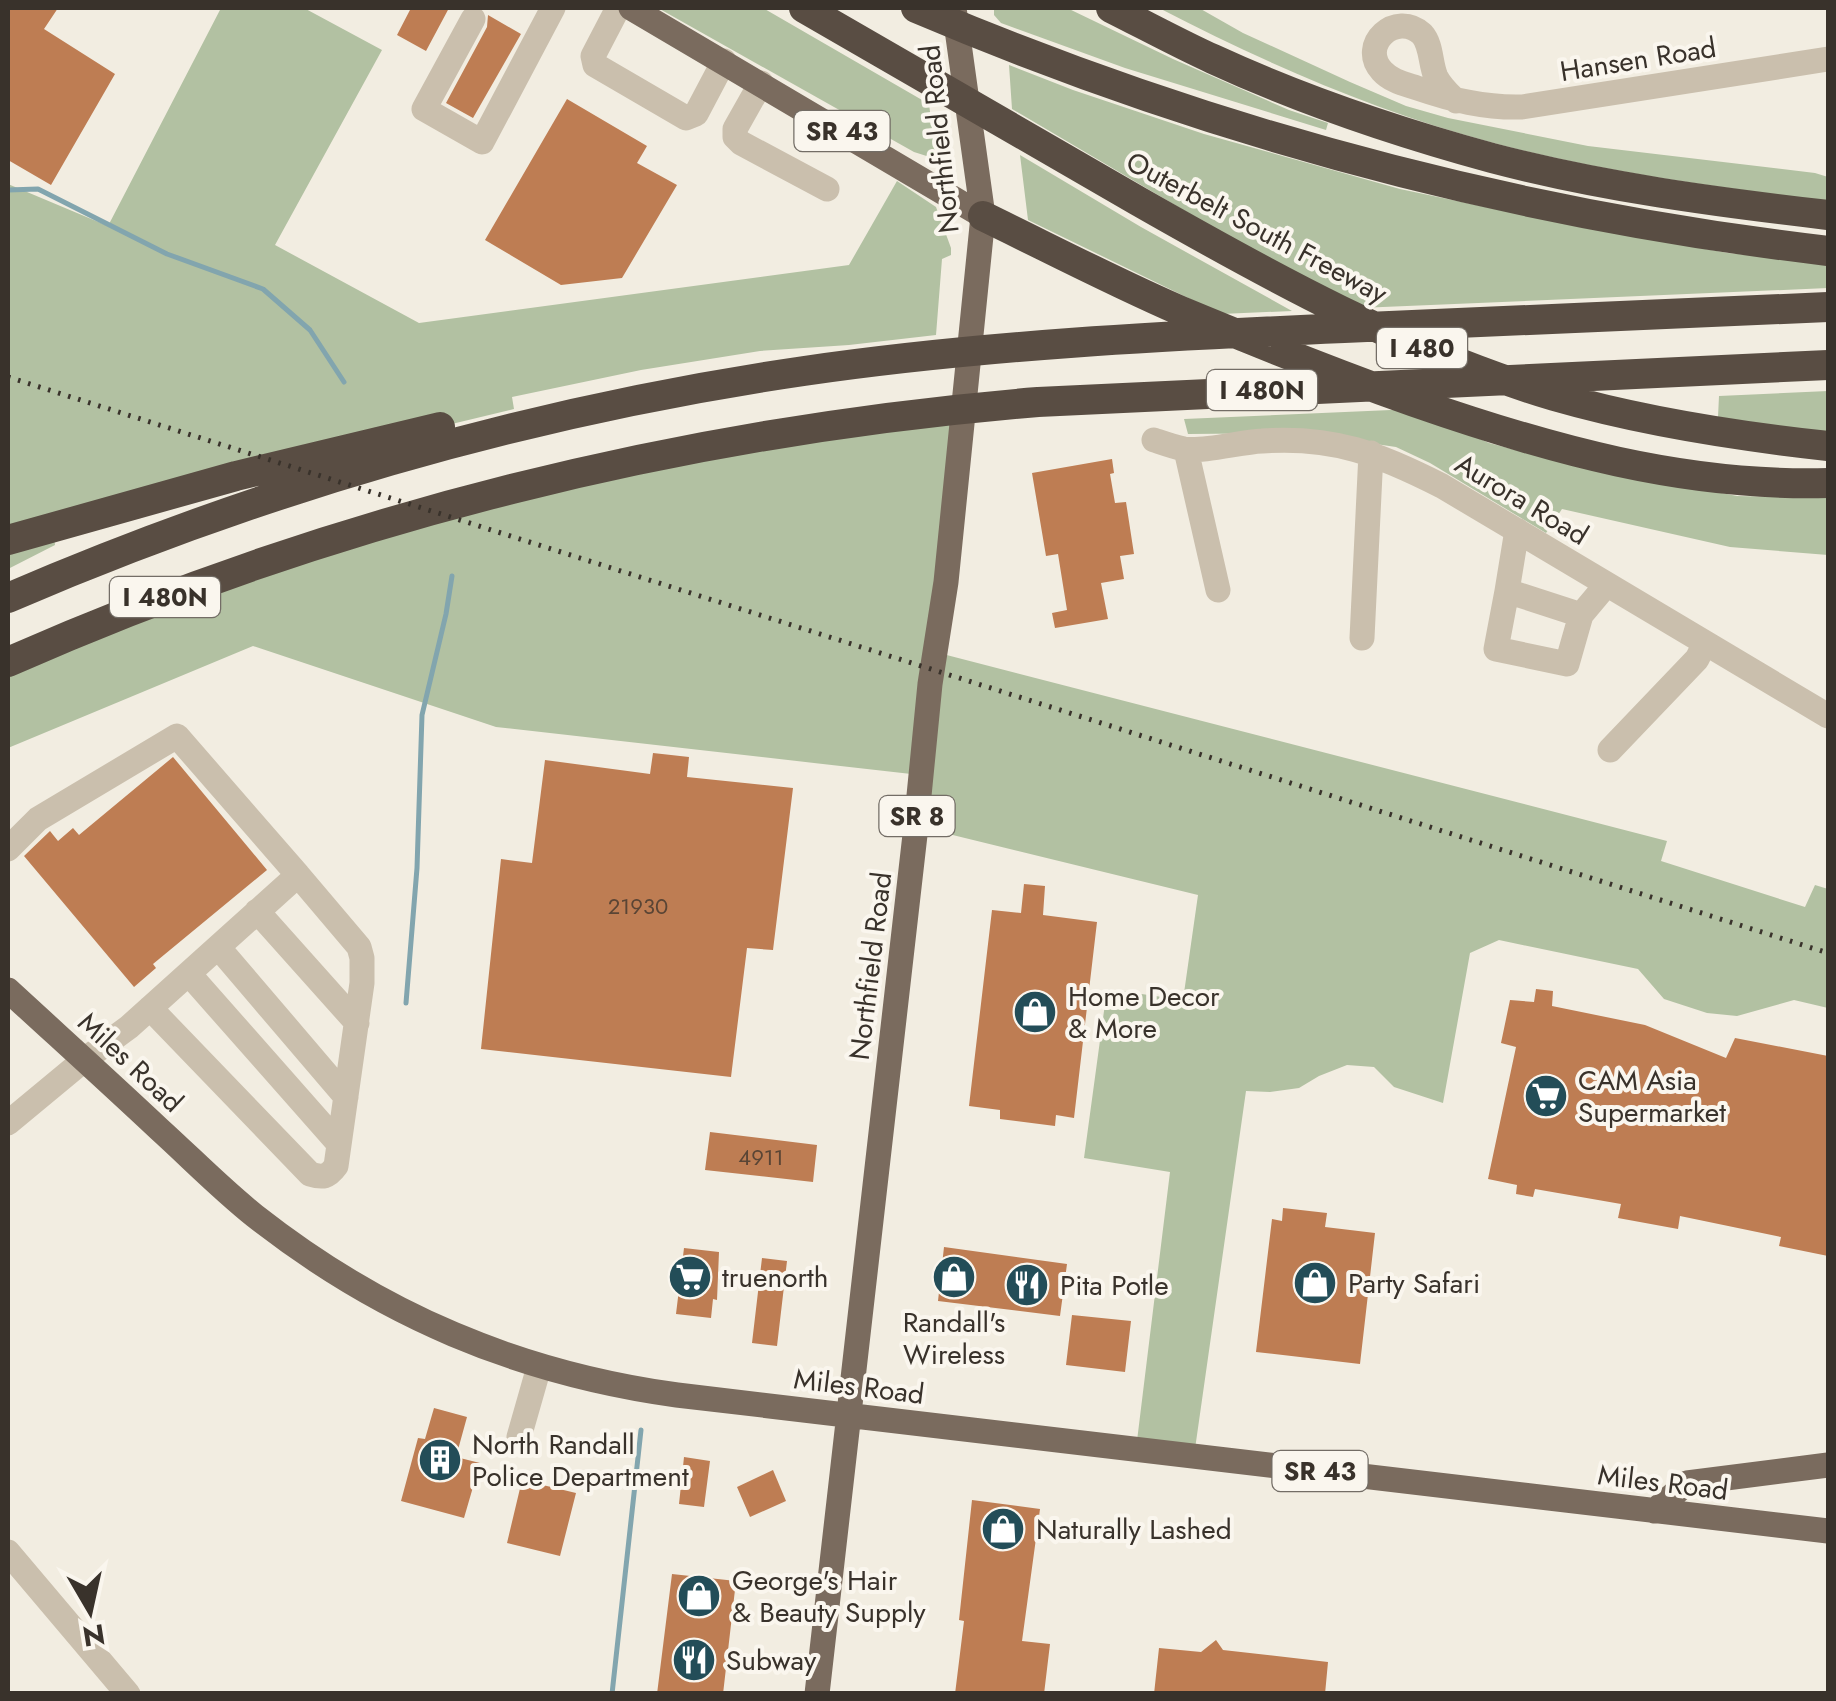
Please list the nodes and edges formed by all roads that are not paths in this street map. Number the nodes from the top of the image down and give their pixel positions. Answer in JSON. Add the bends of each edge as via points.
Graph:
{"nodes":[{"id":1,"x":553,"y":8,"type":"edge"},
{"id":2,"x":618,"y":8,"type":"edge"},
{"id":3,"x":631,"y":8,"type":"edge"},
{"id":4,"x":804,"y":8,"type":"edge"},
{"id":5,"x":916,"y":8,"type":"edge"},
{"id":6,"x":954,"y":8,"type":"edge"},
{"id":7,"x":1111,"y":8,"type":"edge"},
{"id":8,"x":473,"y":19,"type":"dead end"},
{"id":9,"x":1828,"y":59,"type":"edge"},
{"id":10,"x":724,"y":61,"type":"junction"},
{"id":11,"x":761,"y":83,"type":"junction"},
{"id":12,"x":1456,"y":101,"type":"dead end"},
{"id":13,"x":827,"y":190,"type":"dead end"},
{"id":14,"x":1828,"y":215,"type":"edge"},
{"id":15,"x":983,"y":216,"type":"junction"},
{"id":16,"x":1828,"y":250,"type":"edge"},
{"id":17,"x":1828,"y":308,"type":"edge"},
{"id":18,"x":1828,"y":365,"type":"edge"},
{"id":19,"x":600,"y":409,"type":"junction"},
{"id":20,"x":1154,"y":440,"type":"dead end"},
{"id":21,"x":1828,"y":446,"type":"edge"},
{"id":22,"x":1186,"y":450,"type":"junction"},
{"id":23,"x":1372,"y":454,"type":"junction"},
{"id":24,"x":1828,"y":483,"type":"edge"},
{"id":25,"x":1517,"y":530,"type":"junction"},
{"id":26,"x":8,"y":540,"type":"edge"},
{"id":27,"x":1607,"y":584,"type":"junction"},
{"id":28,"x":1218,"y":590,"type":"dead end"},
{"id":29,"x":1507,"y":591,"type":"junction"},
{"id":30,"x":8,"y":598,"type":"edge"},
{"id":31,"x":1581,"y":616,"type":"junction"},
{"id":32,"x":1362,"y":638,"type":"dead end"},
{"id":33,"x":1705,"y":642,"type":"junction"},
{"id":34,"x":8,"y":662,"type":"edge"},
{"id":35,"x":1828,"y":716,"type":"edge"},
{"id":36,"x":1610,"y":750,"type":"dead end"},
{"id":37,"x":8,"y":849,"type":"edge"},
{"id":38,"x":298,"y":874,"type":"junction"},
{"id":39,"x":257,"y":911,"type":"junction"},
{"id":40,"x":218,"y":947,"type":"junction"},
{"id":41,"x":188,"y":974,"type":"junction"},
{"id":42,"x":8,"y":990,"type":"edge"},
{"id":43,"x":150,"y":1008,"type":"junction"},
{"id":44,"x":357,"y":1023,"type":"junction"},
{"id":45,"x":84,"y":1060,"type":"junction"},
{"id":46,"x":346,"y":1097,"type":"junction"},
{"id":47,"x":8,"y":1123,"type":"edge"},
{"id":48,"x":338,"y":1144,"type":"junction"},
{"id":49,"x":540,"y":1367,"type":"junction"},
{"id":50,"x":849,"y":1415,"type":"junction"},
{"id":51,"x":519,"y":1437,"type":"dead end"},
{"id":52,"x":1828,"y":1465,"type":"edge"},
{"id":53,"x":1654,"y":1511,"type":"junction"},
{"id":54,"x":1828,"y":1531,"type":"edge"},
{"id":55,"x":8,"y":1552,"type":"edge"},
{"id":56,"x":128,"y":1694,"type":"edge"},
{"id":57,"x":817,"y":1694,"type":"edge"}],
"edges":[{"from":1,"to":8,"type":"street","via":[[482,142],[424,109]]},
{"from":2,"to":10,"type":"street","via":[[593,56],[596,65],[686,118],[696,114]]},
{"from":3,"to":10,"type":"main road","number":"SR 43"},
{"from":4,"to":21,"type":"highway","name":"Outerbelt South Freeway","number":"I 480","via":[[1256,268],[1421,348],[1599,408]]},
{"from":5,"to":16,"type":"highway","via":[[1206,117],[1398,173],[1593,216]]},
{"from":6,"to":15,"type":"main road","name":"Northfield Road","number":"SR 8"},
{"from":7,"to":14,"type":"highway","via":[[1300,96],[1494,158],[1611,184]]},
{"from":9,"to":12,"type":"street","name":"Hansen Road","via":[[1522,107]]},
{"from":10,"to":11,"type":"main road","number":"SR 43"},
{"from":11,"to":13,"type":"street","via":[[736,137]]},
{"from":11,"to":15,"type":"main road","number":"SR 43"},
{"from":15,"to":24,"type":"highway","via":[[1179,310],[1364,384],[1541,444],[1651,469]]},
{"from":15,"to":50,"type":"main road","name":"Northfield Road","number":"SR 8"},
{"from":17,"to":19,"type":"highway","number":"I 480N","via":[[1005,347],[847,365]]},
{"from":18,"to":34,"type":"highway","number":"I 480N","via":[[1073,400],[750,438],[598,468],[326,542],[150,602]]},
{"from":19,"to":26,"type":"highway","via":[[514,409]]},
{"from":19,"to":30,"type":"highway","number":"I 480N","via":[[348,473],[224,513]]},
{"from":20,"to":22,"type":"street","name":"Aurora Road"},
{"from":22,"to":23,"type":"street","name":"Aurora Road","via":[[1308,441]]},
{"from":22,"to":28,"type":"street"},
{"from":23,"to":25,"type":"street","name":"Aurora Road"},
{"from":23,"to":32,"type":"street"},
{"from":25,"to":27,"type":"street","name":"Aurora Road"},
{"from":25,"to":29,"type":"street"},
{"from":27,"to":31,"type":"street"},
{"from":27,"to":33,"type":"street","name":"Aurora Road"},
{"from":29,"to":31,"type":"street"},
{"from":29,"to":31,"type":"street","via":[[1496,649],[1567,664]]},
{"from":33,"to":35,"type":"street","name":"Aurora Road"},
{"from":33,"to":36,"type":"street","via":[[1698,659]]},
{"from":37,"to":38,"type":"street","via":[[38,819],[177,736]]},
{"from":38,"to":39,"type":"street"},
{"from":38,"to":44,"type":"street","via":[[359,947]]},
{"from":39,"to":40,"type":"street"},
{"from":39,"to":44,"type":"street"},
{"from":40,"to":41,"type":"street"},
{"from":40,"to":46,"type":"street"},
{"from":41,"to":43,"type":"street"},
{"from":41,"to":48,"type":"street"},
{"from":42,"to":45,"type":"main road","name":"Miles Road"},
{"from":43,"to":45,"type":"street"},
{"from":43,"to":48,"type":"street","via":[[310,1174],[330,1175]]},
{"from":44,"to":46,"type":"street"},
{"from":45,"to":47,"type":"street"},
{"from":45,"to":49,"type":"main road","name":"Miles Road","via":[[230,1195],[310,1256],[429,1324]]},
{"from":46,"to":48,"type":"street"},
{"from":49,"to":50,"type":"main road","name":"Miles Road","via":[[643,1391]]},
{"from":49,"to":51,"type":"street"},
{"from":50,"to":53,"type":"main road","name":"Miles Road","number":"SR 43"},
{"from":50,"to":57,"type":"main road","name":"Northfield Road","number":"SR 8"},
{"from":52,"to":53,"type":"main road","via":[[1687,1483]]},
{"from":53,"to":54,"type":"main road","name":"Miles Road","number":"SR 43"},
{"from":55,"to":56,"type":"street"}]}
